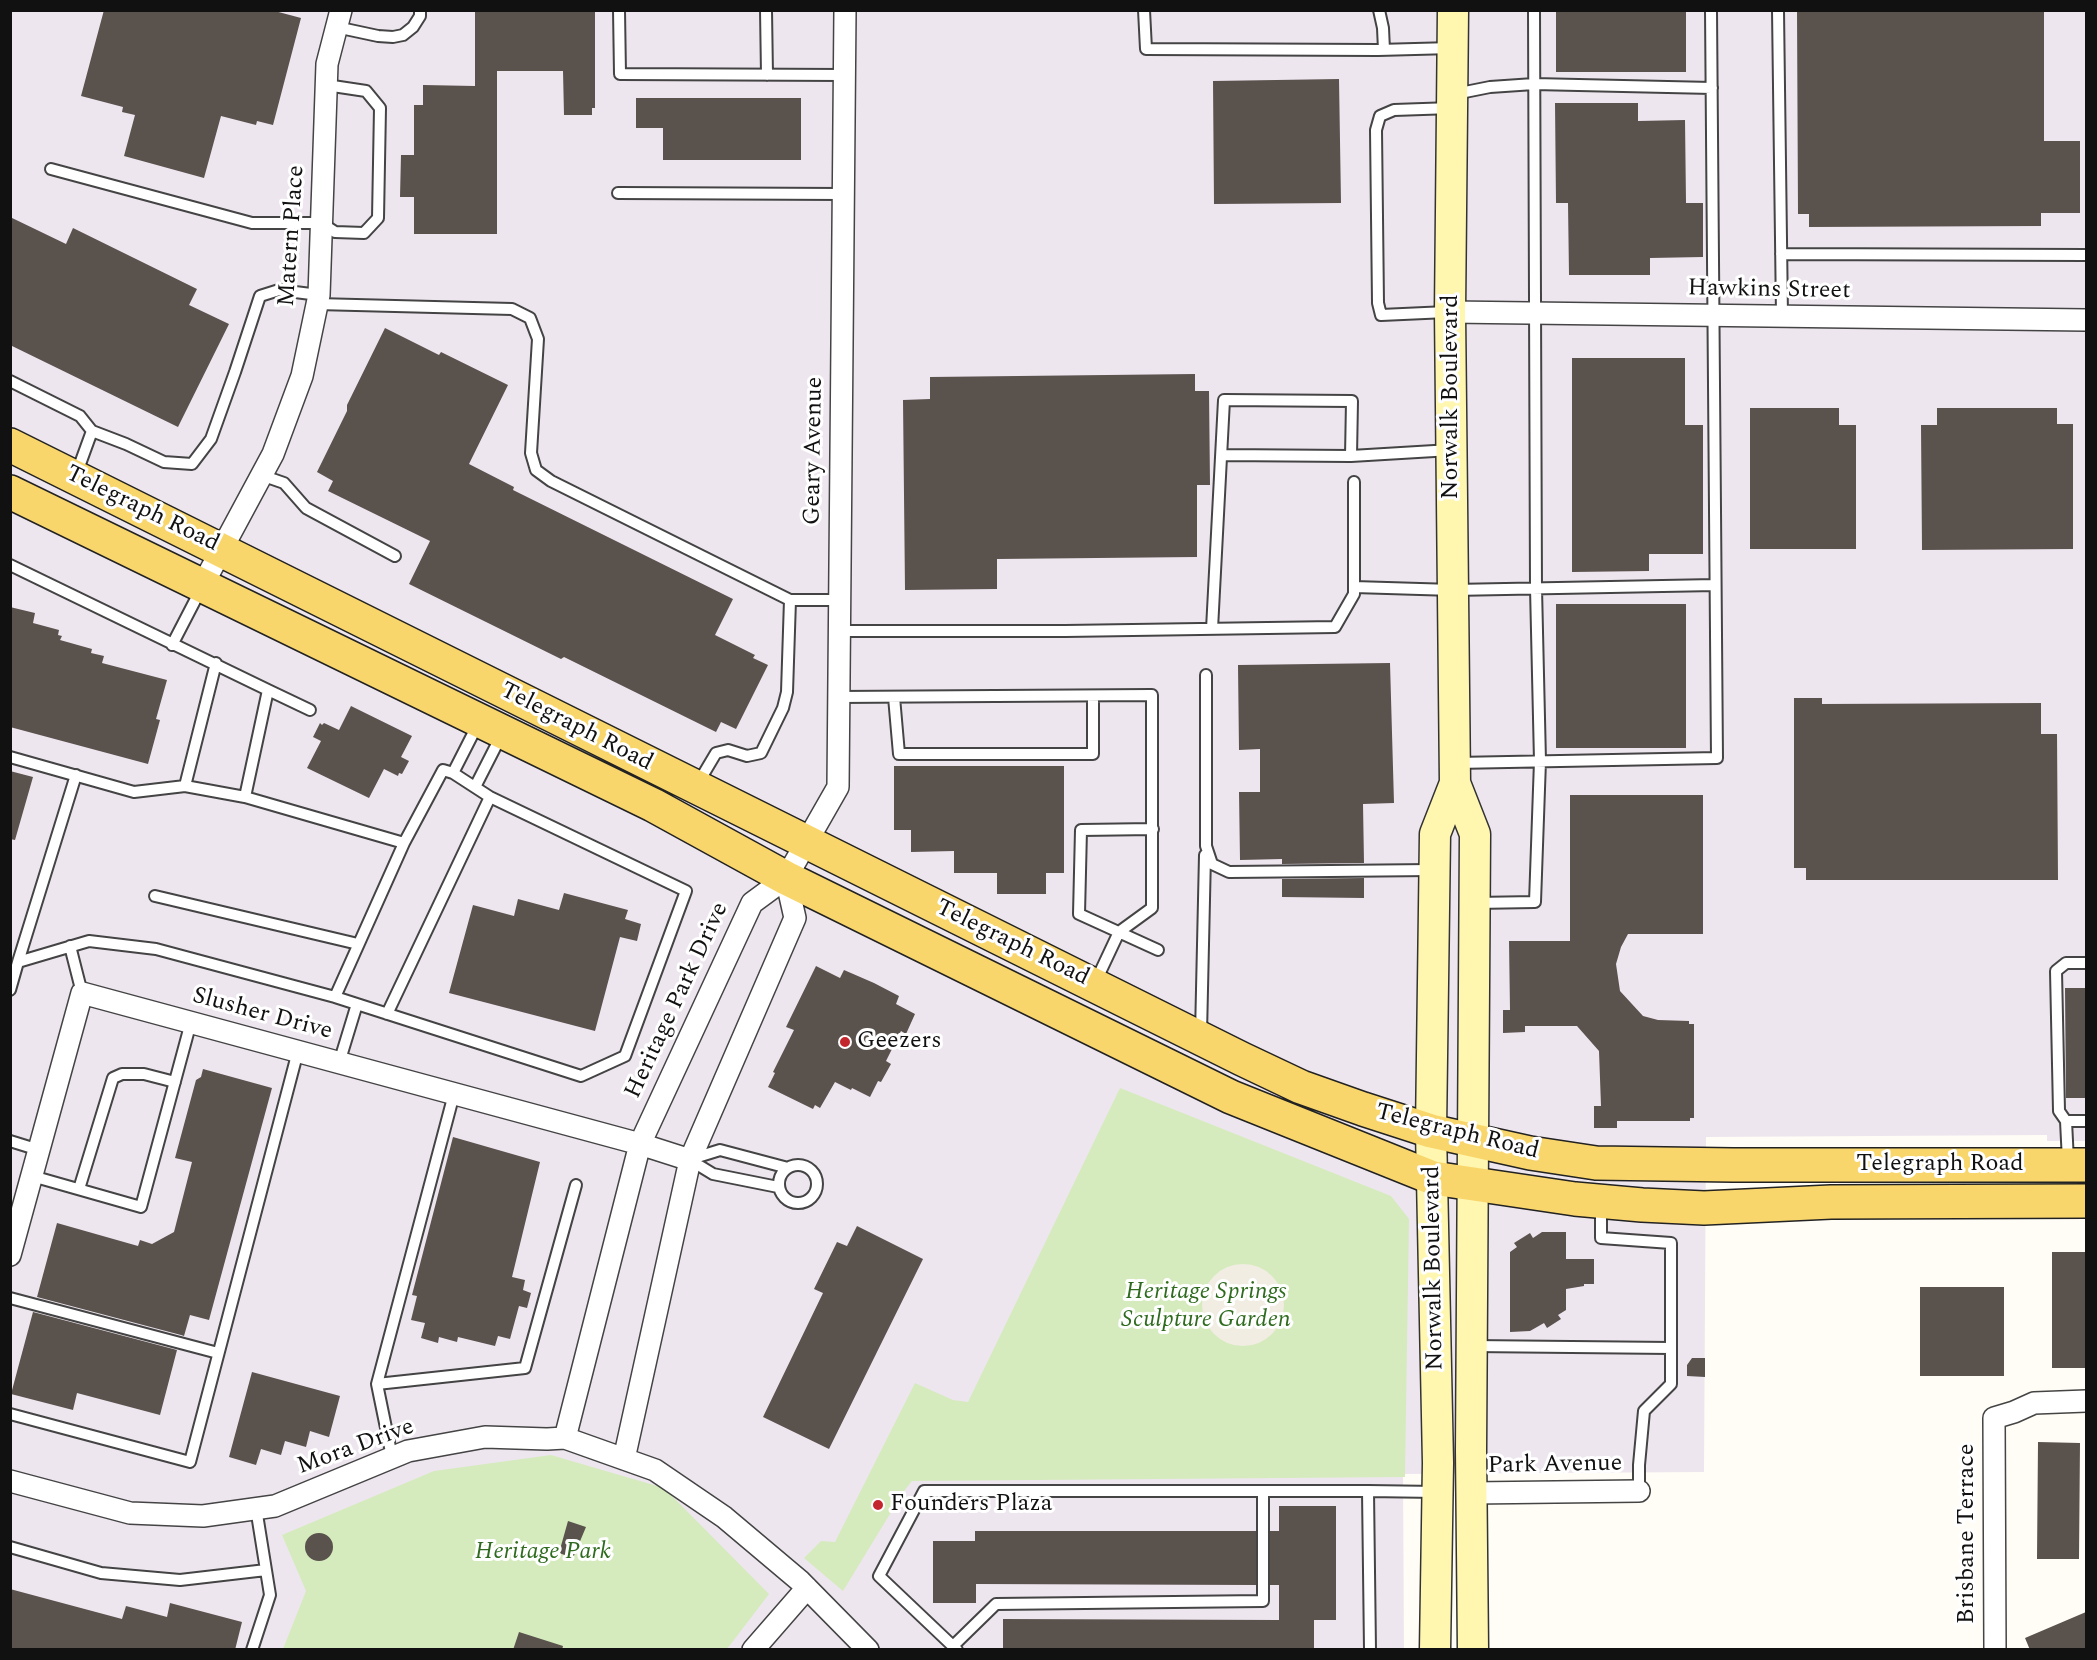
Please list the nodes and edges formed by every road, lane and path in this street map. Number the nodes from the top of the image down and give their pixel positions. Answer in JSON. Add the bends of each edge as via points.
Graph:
{"nodes":[{"id":1,"x":420,"y":10,"type":"edge"},
{"id":2,"x":619,"y":10,"type":"edge"},
{"id":3,"x":766,"y":10,"type":"edge"},
{"id":4,"x":845,"y":10,"type":"edge"},
{"id":5,"x":1144,"y":10,"type":"edge"},
{"id":6,"x":1379,"y":10,"type":"edge"},
{"id":7,"x":1453,"y":10,"type":"edge"},
{"id":8,"x":1534,"y":10,"type":"edge"},
{"id":9,"x":1712,"y":10,"type":"edge"},
{"id":10,"x":1779,"y":10,"type":"edge"},
{"id":11,"x":339,"y":19,"type":"edge"},
{"id":12,"x":1452,"y":48,"type":"junction"},
{"id":13,"x":1384,"y":50,"type":"junction"},
{"id":14,"x":767,"y":75,"type":"junction"},
{"id":15,"x":844,"y":75,"type":"junction"},
{"id":16,"x":1534,"y":84,"type":"junction"},
{"id":17,"x":326,"y":85,"type":"junction"},
{"id":18,"x":1712,"y":88,"type":"junction"},
{"id":19,"x":1452,"y":101,"type":"junction"},
{"id":20,"x":51,"y":169,"type":"dead end"},
{"id":21,"x":618,"y":193,"type":"dead end"},
{"id":22,"x":843,"y":194,"type":"junction"},
{"id":23,"x":321,"y":223,"type":"junction"},
{"id":24,"x":1781,"y":254,"type":"junction"},
{"id":25,"x":2086,"y":255,"type":"edge"},
{"id":26,"x":318,"y":300,"type":"junction"},
{"id":27,"x":1450,"y":312,"type":"junction"},
{"id":28,"x":1535,"y":313,"type":"junction"},
{"id":29,"x":1714,"y":315,"type":"junction"},
{"id":30,"x":1782,"y":316,"type":"junction"},
{"id":31,"x":2086,"y":320,"type":"edge"},
{"id":32,"x":10,"y":381,"type":"edge"},
{"id":33,"x":92,"y":431,"type":"junction"},
{"id":34,"x":10,"y":445,"type":"edge"},
{"id":35,"x":1452,"y":450,"type":"junction"},
{"id":36,"x":1222,"y":455,"type":"junction"},
{"id":37,"x":1351,"y":456,"type":"junction"},
{"id":38,"x":261,"y":475,"type":"junction"},
{"id":39,"x":75,"y":477,"type":"junction"},
{"id":40,"x":1354,"y":482,"type":"dead end"},
{"id":41,"x":10,"y":492,"type":"edge"},
{"id":42,"x":221,"y":550,"type":"junction"},
{"id":43,"x":395,"y":556,"type":"dead end"},
{"id":44,"x":10,"y":565,"type":"edge"},
{"id":45,"x":1715,"y":585,"type":"junction"},
{"id":46,"x":202,"y":586,"type":"junction"},
{"id":47,"x":1354,"y":587,"type":"junction"},
{"id":48,"x":1536,"y":588,"type":"junction"},
{"id":49,"x":1453,"y":590,"type":"junction"},
{"id":50,"x":790,"y":600,"type":"junction"},
{"id":51,"x":840,"y":600,"type":"junction"},
{"id":52,"x":1212,"y":629,"type":"junction"},
{"id":53,"x":839,"y":631,"type":"junction"},
{"id":54,"x":172,"y":645,"type":"junction"},
{"id":55,"x":216,"y":663,"type":"junction"},
{"id":56,"x":1206,"y":675,"type":"dead end"},
{"id":57,"x":268,"y":690,"type":"junction"},
{"id":58,"x":1093,"y":696,"type":"junction"},
{"id":59,"x":838,"y":697,"type":"junction"},
{"id":60,"x":894,"y":697,"type":"junction"},
{"id":61,"x":310,"y":710,"type":"dead end"},
{"id":62,"x":491,"y":726,"type":"junction"},
{"id":63,"x":10,"y":757,"type":"edge"},
{"id":64,"x":1540,"y":761,"type":"junction"},
{"id":65,"x":453,"y":773,"type":"junction"},
{"id":66,"x":1455,"y":773,"type":"junction"},
{"id":67,"x":76,"y":775,"type":"junction"},
{"id":68,"x":185,"y":786,"type":"junction"},
{"id":69,"x":475,"y":787,"type":"junction"},
{"id":70,"x":695,"y":788,"type":"junction"},
{"id":71,"x":245,"y":796,"type":"junction"},
{"id":72,"x":490,"y":796,"type":"junction"},
{"id":73,"x":1153,"y":829,"type":"junction"},
{"id":74,"x":1206,"y":841,"type":"junction"},
{"id":75,"x":404,"y":843,"type":"junction"},
{"id":76,"x":806,"y":843,"type":"junction"},
{"id":77,"x":1435,"y":870,"type":"junction"},
{"id":78,"x":786,"y":878,"type":"junction"},
{"id":79,"x":155,"y":896,"type":"dead end"},
{"id":80,"x":1475,"y":903,"type":"junction"},
{"id":81,"x":1119,"y":932,"type":"junction"},
{"id":82,"x":358,"y":944,"type":"junction"},
{"id":83,"x":70,"y":946,"type":"junction"},
{"id":84,"x":1158,"y":950,"type":"dead end"},
{"id":85,"x":18,"y":962,"type":"junction"},
{"id":86,"x":2086,"y":963,"type":"edge"},
{"id":87,"x":1094,"y":984,"type":"junction"},
{"id":88,"x":10,"y":990,"type":"edge"},
{"id":89,"x":82,"y":993,"type":"junction"},
{"id":90,"x":334,"y":997,"type":"junction"},
{"id":91,"x":357,"y":1004,"type":"junction"},
{"id":92,"x":387,"y":1014,"type":"junction"},
{"id":93,"x":190,"y":1022,"type":"junction"},
{"id":94,"x":1200,"y":1038,"type":"junction"},
{"id":95,"x":298,"y":1051,"type":"junction"},
{"id":96,"x":339,"y":1063,"type":"junction"},
{"id":97,"x":175,"y":1082,"type":"junction"},
{"id":98,"x":454,"y":1094,"type":"junction"},
{"id":99,"x":2067,"y":1120,"type":"junction"},
{"id":100,"x":2086,"y":1121,"type":"edge"},
{"id":101,"x":1431,"y":1131,"type":"junction"},
{"id":102,"x":1474,"y":1139,"type":"junction"},
{"id":103,"x":10,"y":1141,"type":"edge"},
{"id":104,"x":640,"y":1144,"type":"junction"},
{"id":105,"x":39,"y":1150,"type":"junction"},
{"id":106,"x":690,"y":1160,"type":"junction"},
{"id":107,"x":2077,"y":1165,"type":"edge"},
{"id":108,"x":788,"y":1168,"type":"junction"},
{"id":109,"x":32,"y":1176,"type":"junction"},
{"id":110,"x":1433,"y":1178,"type":"junction"},
{"id":111,"x":2026,"y":1183,"type":"junction"},
{"id":112,"x":1474,"y":1184,"type":"junction"},
{"id":113,"x":576,"y":1185,"type":"dead end"},
{"id":114,"x":778,"y":1187,"type":"junction"},
{"id":115,"x":79,"y":1190,"type":"junction"},
{"id":116,"x":1601,"y":1201,"type":"junction"},
{"id":117,"x":2086,"y":1201,"type":"edge"},
{"id":118,"x":10,"y":1255,"type":"edge"},
{"id":119,"x":10,"y":1298,"type":"edge"},
{"id":120,"x":1472,"y":1346,"type":"junction"},
{"id":121,"x":1671,"y":1348,"type":"junction"},
{"id":122,"x":218,"y":1353,"type":"junction"},
{"id":123,"x":377,"y":1384,"type":"junction"},
{"id":124,"x":2086,"y":1401,"type":"edge"},
{"id":125,"x":10,"y":1414,"type":"edge"},
{"id":126,"x":565,"y":1438,"type":"junction"},
{"id":127,"x":392,"y":1457,"type":"junction"},
{"id":128,"x":624,"y":1459,"type":"junction"},
{"id":129,"x":10,"y":1481,"type":"edge"},
{"id":130,"x":1263,"y":1491,"type":"junction"},
{"id":131,"x":1368,"y":1491,"type":"junction"},
{"id":132,"x":1639,"y":1491,"type":"joint"},
{"id":133,"x":1438,"y":1492,"type":"junction"},
{"id":134,"x":1472,"y":1492,"type":"junction"},
{"id":135,"x":256,"y":1508,"type":"junction"},
{"id":136,"x":10,"y":1547,"type":"edge"},
{"id":137,"x":266,"y":1570,"type":"junction"},
{"id":138,"x":807,"y":1588,"type":"junction"},
{"id":139,"x":955,"y":1648,"type":"edge"},
{"id":140,"x":252,"y":1650,"type":"edge"},
{"id":141,"x":753,"y":1650,"type":"edge"},
{"id":142,"x":868,"y":1650,"type":"edge"},
{"id":143,"x":1370,"y":1650,"type":"edge"},
{"id":144,"x":1435,"y":1650,"type":"edge"},
{"id":145,"x":1473,"y":1650,"type":"edge"},
{"id":146,"x":1995,"y":1650,"type":"edge"}],
"edges":[{"from":1,"to":11,"type":"lane","via":[[413,27],[393,37],[378,36]]},
{"from":2,"to":14,"type":"lane","via":[[620,74]]},
{"from":3,"to":14,"type":"lane"},
{"from":4,"to":15,"type":"street","name":"Geary Avenue"},
{"from":5,"to":13,"type":"lane","via":[[1146,49]]},
{"from":6,"to":13,"type":"lane"},
{"from":7,"to":12,"type":"main road","name":"Norwalk Boulevard"},
{"from":8,"to":16,"type":"lane"},
{"from":9,"to":18,"type":"lane"},
{"from":10,"to":24,"type":"lane"},
{"from":11,"to":17,"type":"street","name":"Matern Place","via":[[327,64]]},
{"from":12,"to":13,"type":"lane"},
{"from":12,"to":19,"type":"main road","name":"Norwalk Boulevard"},
{"from":14,"to":15,"type":"lane"},
{"from":15,"to":22,"type":"street","name":"Geary Avenue"},
{"from":16,"to":18,"type":"lane"},
{"from":16,"to":19,"type":"lane","via":[[1490,87]]},
{"from":16,"to":28,"type":"lane"},
{"from":17,"to":23,"type":"street","name":"Matern Place"},
{"from":17,"to":23,"type":"lane","via":[[366,91],[380,108],[378,218],[363,233],[335,232]]},
{"from":18,"to":29,"type":"lane"},
{"from":19,"to":27,"type":"main road","name":"Norwalk Boulevard"},
{"from":19,"to":27,"type":"lane","via":[[1394,110],[1380,116],[1376,130],[1381,315]]},
{"from":20,"to":23,"type":"lane","via":[[252,223]]},
{"from":21,"to":22,"type":"lane"},
{"from":22,"to":51,"type":"street","name":"Geary Avenue"},
{"from":23,"to":26,"type":"street","name":"Matern Place"},
{"from":24,"to":25,"type":"lane"},
{"from":24,"to":30,"type":"lane"},
{"from":26,"to":33,"type":"lane","via":[[279,290],[260,296],[211,439],[192,464],[164,462]]},
{"from":26,"to":38,"type":"street","name":"Matern Place","via":[[302,376],[273,454]]},
{"from":26,"to":50,"type":"lane","via":[[512,309],[530,318],[538,339],[531,453],[536,470]]},
{"from":27,"to":28,"type":"street","name":"Hawkins Street"},
{"from":27,"to":35,"type":"main road","name":"Norwalk Boulevard"},
{"from":28,"to":29,"type":"street","name":"Hawkins Street"},
{"from":28,"to":48,"type":"lane"},
{"from":29,"to":30,"type":"street","name":"Hawkins Street"},
{"from":29,"to":45,"type":"lane"},
{"from":30,"to":31,"type":"street","name":"Hawkins Street"},
{"from":32,"to":33,"type":"lane","via":[[80,416]]},
{"from":33,"to":39,"type":"lane"},
{"from":34,"to":39,"type":"main road","name":"Telegraph Road"},
{"from":35,"to":37,"type":"lane"},
{"from":35,"to":49,"type":"main road","name":"Norwalk Boulevard"},
{"from":36,"to":37,"type":"lane"},
{"from":36,"to":37,"type":"lane","via":[[1224,400],[1352,401]]},
{"from":36,"to":52,"type":"lane"},
{"from":38,"to":42,"type":"street","name":"Matern Place"},
{"from":38,"to":43,"type":"lane","via":[[284,483],[306,508]]},
{"from":39,"to":42,"type":"main road","name":"Telegraph Road"},
{"from":40,"to":47,"type":"lane"},
{"from":41,"to":46,"type":"main road","name":"Telegraph Road"},
{"from":42,"to":46,"type":"street","name":"Matern Place"},
{"from":42,"to":70,"type":"main road","name":"Telegraph Road"},
{"from":44,"to":54,"type":"lane"},
{"from":45,"to":48,"type":"lane"},
{"from":45,"to":64,"type":"lane","via":[[1716,758]]},
{"from":46,"to":54,"type":"lane"},
{"from":46,"to":62,"type":"main road","name":"Telegraph Road"},
{"from":47,"to":49,"type":"lane"},
{"from":47,"to":52,"type":"lane","via":[[1354,594],[1335,627]]},
{"from":48,"to":49,"type":"lane"},
{"from":48,"to":64,"type":"lane"},
{"from":49,"to":66,"type":"main road","name":"Norwalk Boulevard"},
{"from":50,"to":51,"type":"lane"},
{"from":50,"to":70,"type":"lane","via":[[787,692],[761,753],[716,753]]},
{"from":51,"to":53,"type":"street","name":"Geary Avenue"},
{"from":52,"to":53,"type":"lane"},
{"from":53,"to":59,"type":"street","name":"Geary Avenue"},
{"from":54,"to":55,"type":"lane"},
{"from":55,"to":57,"type":"lane"},
{"from":55,"to":68,"type":"lane"},
{"from":56,"to":74,"type":"lane"},
{"from":57,"to":61,"type":"lane"},
{"from":57,"to":71,"type":"lane"},
{"from":58,"to":60,"type":"lane"},
{"from":58,"to":60,"type":"lane","via":[[1093,754],[899,754]]},
{"from":58,"to":73,"type":"lane","via":[[1152,696]]},
{"from":59,"to":60,"type":"lane"},
{"from":59,"to":76,"type":"street","name":"Geary Avenue","via":[[838,787]]},
{"from":62,"to":65,"type":"lane"},
{"from":62,"to":69,"type":"lane"},
{"from":62,"to":78,"type":"main road","name":"Telegraph Road","via":[[653,805]]},
{"from":63,"to":67,"type":"lane"},
{"from":64,"to":66,"type":"lane"},
{"from":64,"to":80,"type":"lane","via":[[1535,902]]},
{"from":65,"to":69,"type":"lane"},
{"from":65,"to":75,"type":"lane","via":[[443,770]]},
{"from":66,"to":77,"type":"main road","name":"Norwalk Boulevard","via":[[1435,834]]},
{"from":66,"to":80,"type":"main road","name":"Norwalk Boulevard","via":[[1475,834]]},
{"from":67,"to":68,"type":"lane","via":[[135,792]]},
{"from":67,"to":85,"type":"lane"},
{"from":68,"to":71,"type":"lane"},
{"from":69,"to":72,"type":"lane"},
{"from":70,"to":76,"type":"main road","name":"Telegraph Road"},
{"from":71,"to":75,"type":"lane"},
{"from":72,"to":92,"type":"lane"},
{"from":72,"to":92,"type":"lane","via":[[686,891],[625,1056],[581,1076]]},
{"from":73,"to":81,"type":"lane","via":[[1152,908]]},
{"from":73,"to":81,"type":"lane","via":[[1081,830],[1079,914]]},
{"from":74,"to":77,"type":"lane","via":[[1212,864],[1229,872]]},
{"from":74,"to":94,"type":"lane"},
{"from":75,"to":82,"type":"lane"},
{"from":76,"to":78,"type":"street","name":"Geary Avenue"},
{"from":76,"to":87,"type":"main road","name":"Telegraph Road"},
{"from":77,"to":101,"type":"main road","name":"Norwalk Boulevard"},
{"from":78,"to":104,"type":"street","name":"Heritage Park Drive","via":[[752,903]]},
{"from":78,"to":106,"type":"street","via":[[795,918]]},
{"from":78,"to":110,"type":"main road","name":"Telegraph Road","via":[[1231,1097]]},
{"from":79,"to":82,"type":"lane"},
{"from":80,"to":102,"type":"main road","name":"Norwalk Boulevard"},
{"from":81,"to":84,"type":"lane"},
{"from":81,"to":87,"type":"lane"},
{"from":82,"to":90,"type":"lane"},
{"from":83,"to":85,"type":"lane"},
{"from":83,"to":89,"type":"lane"},
{"from":83,"to":90,"type":"lane","via":[[89,941],[156,949]]},
{"from":85,"to":88,"type":"lane"},
{"from":86,"to":99,"type":"lane","via":[[2067,963],[2056,971],[2059,1111]]},
{"from":87,"to":94,"type":"main road","name":"Telegraph Road"},
{"from":89,"to":93,"type":"street","name":"Slusher Drive"},
{"from":89,"to":105,"type":"street"},
{"from":90,"to":91,"type":"lane"},
{"from":91,"to":92,"type":"lane"},
{"from":91,"to":96,"type":"lane"},
{"from":93,"to":95,"type":"street","name":"Slusher Drive"},
{"from":93,"to":97,"type":"lane"},
{"from":94,"to":101,"type":"main road","name":"Telegraph Road","via":[[1301,1087]]},
{"from":95,"to":96,"type":"street","name":"Slusher Drive"},
{"from":95,"to":122,"type":"lane"},
{"from":96,"to":98,"type":"street","name":"Slusher Drive"},
{"from":97,"to":115,"type":"lane","via":[[144,1074],[113,1078]]},
{"from":97,"to":115,"type":"lane","via":[[141,1208]]},
{"from":98,"to":104,"type":"street","name":"Slusher Drive"},
{"from":98,"to":123,"type":"lane"},
{"from":99,"to":100,"type":"lane"},
{"from":99,"to":107,"type":"lane"},
{"from":101,"to":102,"type":"main road","name":"Telegraph Road"},
{"from":101,"to":110,"type":"main road","name":"Norwalk Boulevard"},
{"from":102,"to":111,"type":"main road","name":"Telegraph Road","via":[[1596,1163],[1733,1165]]},
{"from":102,"to":112,"type":"main road","name":"Norwalk Boulevard"},
{"from":103,"to":105,"type":"lane"},
{"from":104,"to":106,"type":"street","name":"Slusher Drive"},
{"from":104,"to":126,"type":"street","name":"Heritage Park Drive"},
{"from":105,"to":109,"type":"street"},
{"from":106,"to":108,"type":"lane","via":[[720,1150]]},
{"from":106,"to":114,"type":"lane","via":[[713,1174]]},
{"from":106,"to":128,"type":"street"},
{"from":107,"to":111,"type":"main road","name":"Telegraph Road"},
{"from":108,"to":114,"type":"lane"},
{"from":108,"to":114,"type":"lane","via":[[795,1165],[810,1169],[817,1190],[808,1201],[793,1203],[786,1200]]},
{"from":109,"to":115,"type":"lane"},
{"from":109,"to":118,"type":"street"},
{"from":110,"to":112,"type":"main road","name":"Telegraph Road"},
{"from":110,"to":133,"type":"main road","name":"Norwalk Boulevard"},
{"from":111,"to":116,"type":"main road","name":"Telegraph Road","via":[[1831,1202],[1704,1208]]},
{"from":111,"to":117,"type":"main road","name":"Telegraph Road"},
{"from":112,"to":116,"type":"main road","name":"Telegraph Road"},
{"from":112,"to":120,"type":"main road","name":"Norwalk Boulevard"},
{"from":113,"to":123,"type":"lane","via":[[525,1368]]},
{"from":116,"to":121,"type":"lane","via":[[1601,1238],[1671,1243]]},
{"from":119,"to":122,"type":"lane"},
{"from":120,"to":121,"type":"lane"},
{"from":120,"to":134,"type":"main road","name":"Norwalk Boulevard"},
{"from":121,"to":132,"type":"lane","via":[[1671,1384],[1644,1411]]},
{"from":122,"to":125,"type":"lane","via":[[190,1462]]},
{"from":123,"to":127,"type":"lane"},
{"from":124,"to":146,"type":"street","name":"Brisbane Terrace","via":[[2034,1403],[1994,1418]]},
{"from":126,"to":127,"type":"street","name":"Mora Drive","via":[[485,1437]]},
{"from":126,"to":128,"type":"street","name":"Mora Drive"},
{"from":127,"to":135,"type":"street","name":"Mora Drive","via":[[275,1506]]},
{"from":128,"to":138,"type":"street","name":"Mora Drive","via":[[655,1470],[724,1517]]},
{"from":129,"to":135,"type":"street","name":"Mora Drive","via":[[130,1513],[203,1516]]},
{"from":130,"to":131,"type":"lane"},
{"from":130,"to":139,"type":"lane","via":[[1263,1601],[996,1604]]},
{"from":130,"to":139,"type":"lane","via":[[924,1491],[879,1576]]},
{"from":131,"to":133,"type":"lane"},
{"from":131,"to":143,"type":"lane"},
{"from":132,"to":134,"type":"street","name":"Park Avenue"},
{"from":133,"to":144,"type":"main road","name":"Norwalk Boulevard"},
{"from":134,"to":145,"type":"main road","name":"Norwalk Boulevard"},
{"from":135,"to":137,"type":"lane"},
{"from":136,"to":137,"type":"lane","via":[[101,1573],[180,1580]]},
{"from":137,"to":140,"type":"lane","via":[[270,1595]]},
{"from":138,"to":141,"type":"street"},
{"from":138,"to":142,"type":"street","name":"Mora Drive"}]}
